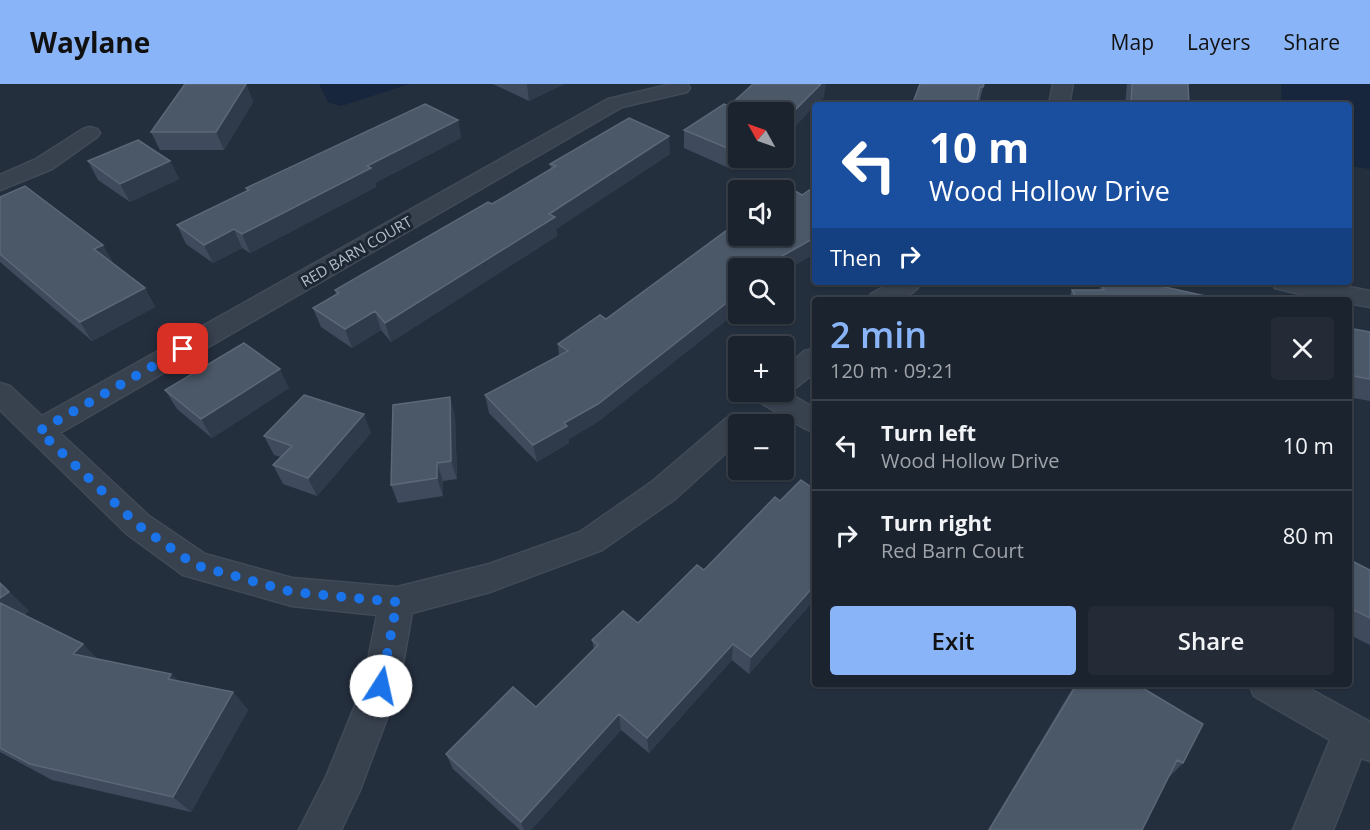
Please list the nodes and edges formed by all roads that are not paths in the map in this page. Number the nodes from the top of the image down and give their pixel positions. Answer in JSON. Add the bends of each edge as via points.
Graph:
{"nodes":[{"id":1,"x":1063,"y":84,"type":"edge"},
{"id":2,"x":680,"y":88,"type":"dead end"},
{"id":3,"x":1060,"y":102,"type":"edge"},
{"id":4,"x":90,"y":133,"type":"dead end"},
{"id":5,"x":0,"y":183,"type":"edge"},
{"id":6,"x":905,"y":285,"type":"edge"},
{"id":7,"x":1299,"y":285,"type":"edge"},
{"id":8,"x":885,"y":297,"type":"edge"},
{"id":9,"x":1370,"y":299,"type":"edge"},
{"id":10,"x":812,"y":360,"type":"edge"},
{"id":11,"x":794,"y":376,"type":"edge"},
{"id":12,"x":0,"y":393,"type":"edge"},
{"id":13,"x":764,"y":402,"type":"edge"},
{"id":14,"x":791,"y":402,"type":"edge"},
{"id":15,"x":751,"y":414,"type":"edge"},
{"id":16,"x":812,"y":419,"type":"edge"},
{"id":17,"x":39,"y":431,"type":"junction"},
{"id":18,"x":728,"y":434,"type":"edge"},
{"id":19,"x":397,"y":602,"type":"junction"},
{"id":20,"x":1273,"y":687,"type":"edge"},
{"id":21,"x":1361,"y":738,"type":"edge"},
{"id":22,"x":319,"y":830,"type":"edge"},
{"id":23,"x":1313,"y":830,"type":"edge"}],
"edges":[{"from":1,"to":3,"type":"street"},
{"from":2,"to":17,"type":"street","name":"RED BARN COURT","via":[[615,103]]},
{"from":4,"to":5,"type":"street","via":[[44,164]]},
{"from":6,"to":8,"type":"street"},
{"from":7,"to":9,"type":"street"},
{"from":10,"to":11,"type":"street"},
{"from":12,"to":17,"type":"street"},
{"from":13,"to":15,"type":"street"},
{"from":14,"to":16,"type":"street"},
{"from":17,"to":19,"type":"street","via":[[138,525],[195,565],[292,592]]},
{"from":18,"to":19,"type":"street","via":[[664,490],[591,541],[490,578]]},
{"from":19,"to":22,"type":"street","via":[[381,686],[340,790]]},
{"from":20,"to":21,"type":"street"},
{"from":21,"to":23,"type":"street"}]}
